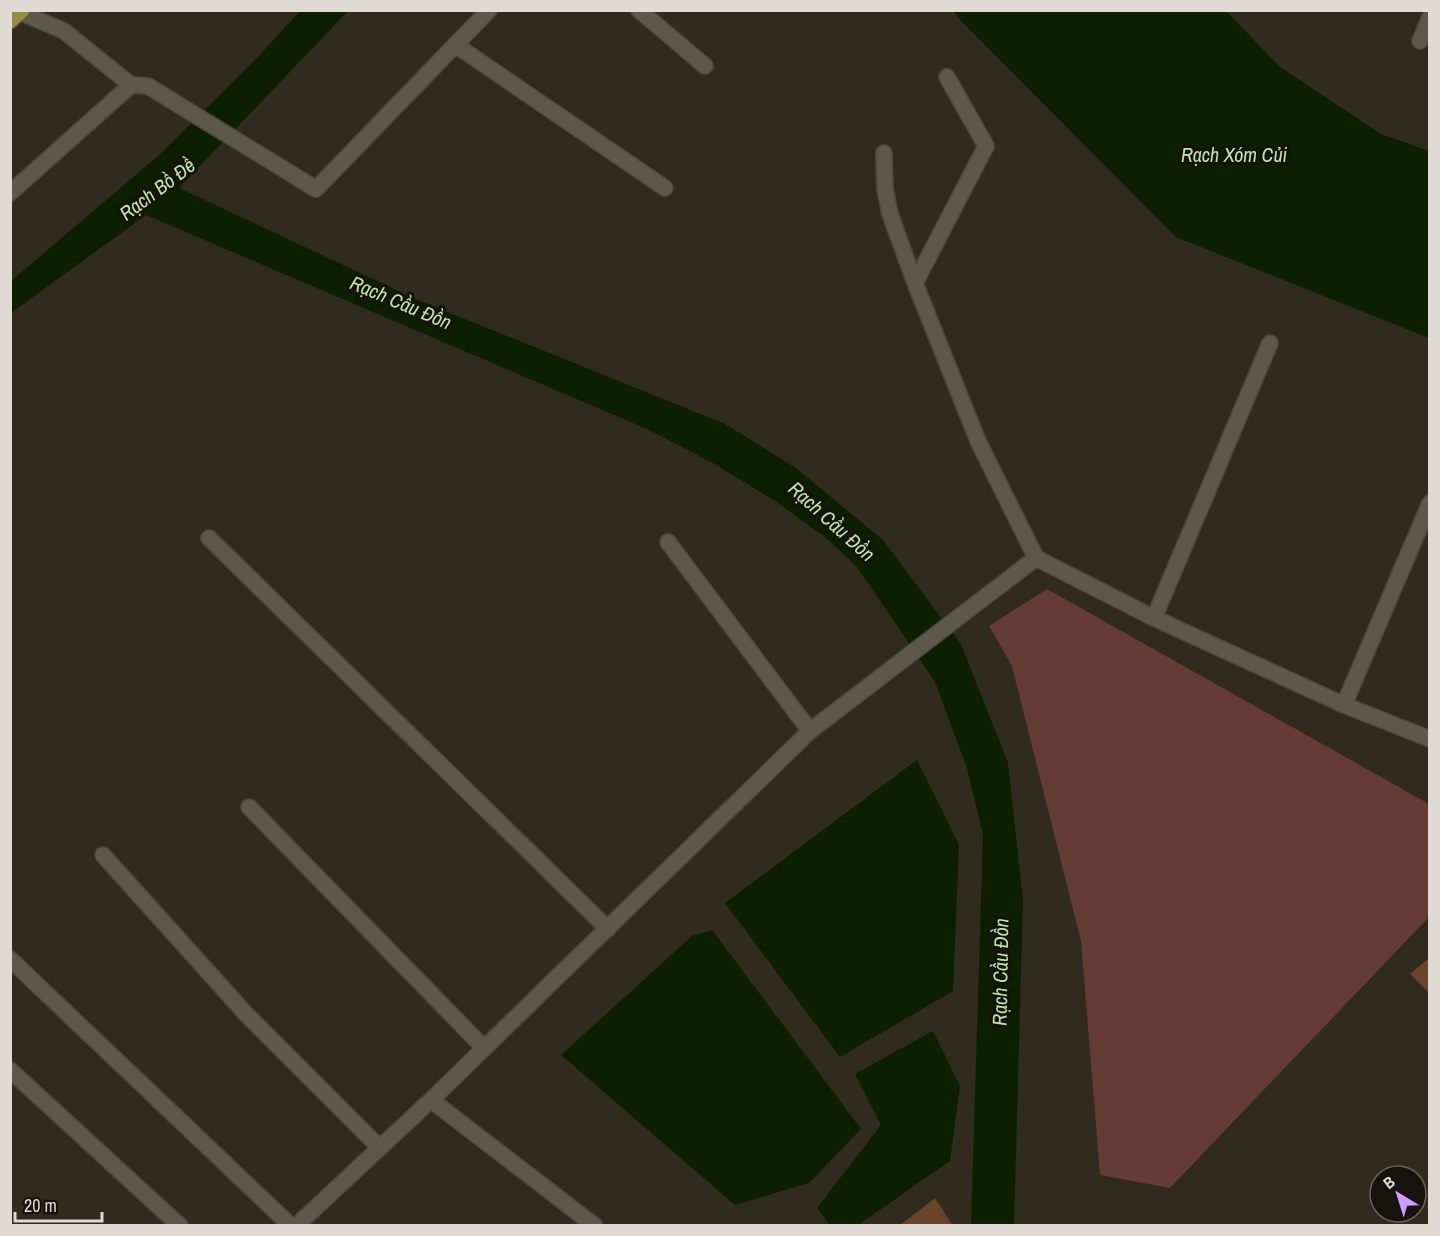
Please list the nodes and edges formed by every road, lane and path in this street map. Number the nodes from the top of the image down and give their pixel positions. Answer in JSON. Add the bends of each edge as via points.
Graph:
{"nodes":[{"id":1,"x":489,"y":10,"type":"edge"},
{"id":2,"x":639,"y":10,"type":"edge"},
{"id":3,"x":17,"y":14,"type":"edge"},
{"id":4,"x":1430,"y":17,"type":"edge"},
{"id":5,"x":1420,"y":40,"type":"dead end"},
{"id":6,"x":457,"y":46,"type":"junction"},
{"id":7,"x":705,"y":66,"type":"dead end"},
{"id":8,"x":947,"y":77,"type":"dead end"},
{"id":9,"x":131,"y":85,"type":"junction"},
{"id":10,"x":884,"y":153,"type":"dead end"},
{"id":11,"x":665,"y":188,"type":"dead end"},
{"id":12,"x":10,"y":193,"type":"edge"},
{"id":13,"x":915,"y":282,"type":"junction"},
{"id":14,"x":1270,"y":343,"type":"dead end"},
{"id":15,"x":1430,"y":503,"type":"edge"},
{"id":16,"x":209,"y":538,"type":"dead end"},
{"id":17,"x":668,"y":542,"type":"dead end"},
{"id":18,"x":1036,"y":558,"type":"junction"},
{"id":19,"x":1154,"y":618,"type":"junction"},
{"id":20,"x":1344,"y":705,"type":"junction"},
{"id":21,"x":810,"y":731,"type":"junction"},
{"id":22,"x":1430,"y":738,"type":"edge"},
{"id":23,"x":249,"y":807,"type":"dead end"},
{"id":24,"x":103,"y":855,"type":"dead end"},
{"id":25,"x":608,"y":929,"type":"junction"},
{"id":26,"x":10,"y":959,"type":"edge"},
{"id":27,"x":484,"y":1048,"type":"junction"},
{"id":28,"x":10,"y":1070,"type":"edge"},
{"id":29,"x":430,"y":1100,"type":"junction"},
{"id":30,"x":379,"y":1147,"type":"junction"},
{"id":31,"x":180,"y":1226,"type":"edge"},
{"id":32,"x":291,"y":1226,"type":"edge"},
{"id":33,"x":296,"y":1226,"type":"edge"},
{"id":34,"x":595,"y":1226,"type":"edge"}],
"edges":[{"from":1,"to":6,"type":"street"},
{"from":2,"to":7,"type":"street"},
{"from":3,"to":9,"type":"street","via":[[64,31]]},
{"from":4,"to":5,"type":"street"},
{"from":6,"to":9,"type":"street","via":[[316,189],[148,86]]},
{"from":6,"to":11,"type":"street"},
{"from":8,"to":13,"type":"street","via":[[986,146]]},
{"from":9,"to":12,"type":"street"},
{"from":10,"to":13,"type":"street","via":[[890,214]]},
{"from":13,"to":18,"type":"street","via":[[978,441]]},
{"from":14,"to":19,"type":"street"},
{"from":15,"to":20,"type":"street"},
{"from":16,"to":25,"type":"street"},
{"from":17,"to":21,"type":"street"},
{"from":18,"to":19,"type":"street"},
{"from":18,"to":21,"type":"street"},
{"from":19,"to":20,"type":"street"},
{"from":20,"to":22,"type":"street"},
{"from":21,"to":25,"type":"street"},
{"from":23,"to":27,"type":"street"},
{"from":24,"to":30,"type":"street","via":[[246,1014]]},
{"from":25,"to":27,"type":"street"},
{"from":26,"to":32,"type":"street"},
{"from":27,"to":29,"type":"street"},
{"from":28,"to":31,"type":"street"},
{"from":29,"to":30,"type":"street"},
{"from":29,"to":34,"type":"street"},
{"from":30,"to":33,"type":"street"}]}
